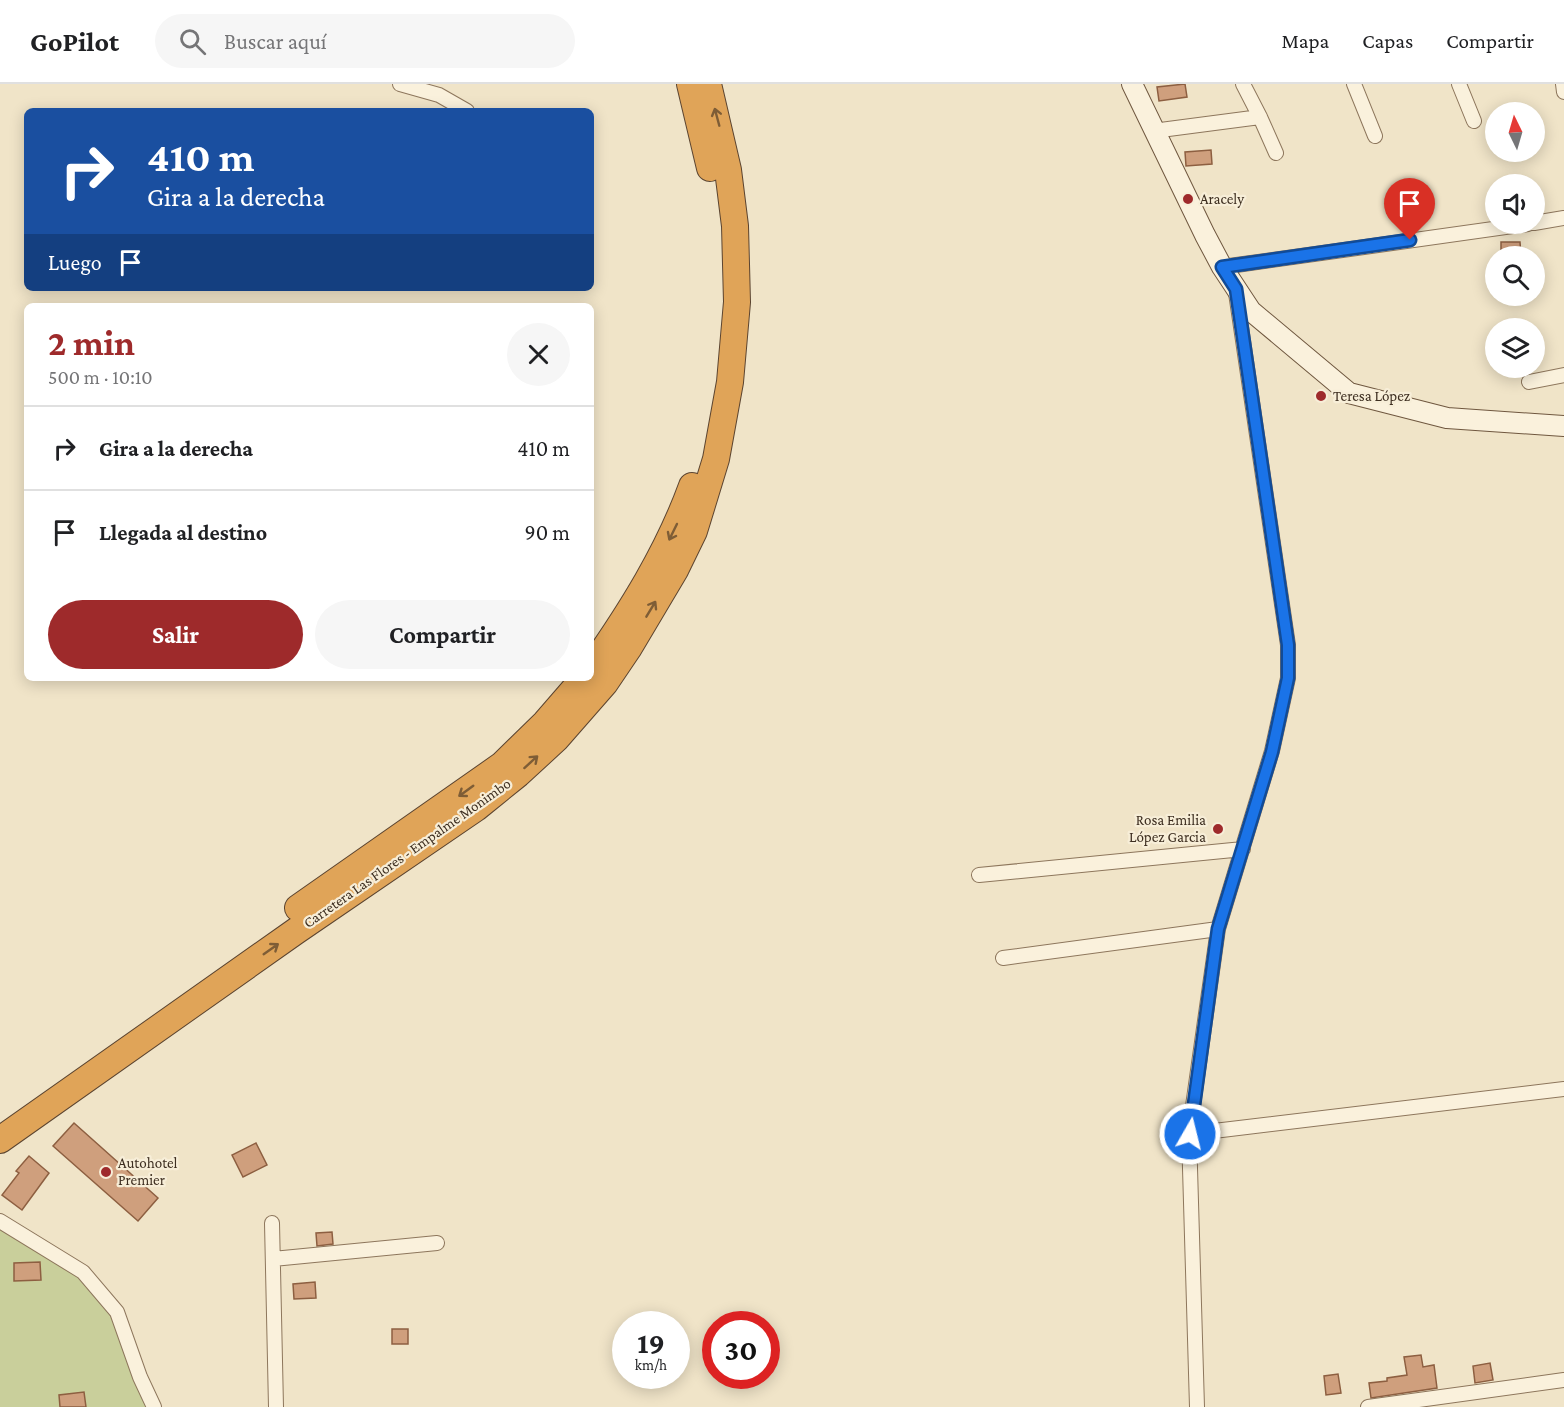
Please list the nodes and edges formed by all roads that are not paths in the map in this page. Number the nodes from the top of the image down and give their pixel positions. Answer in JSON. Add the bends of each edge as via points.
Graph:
{"nodes":[{"id":1,"x":400,"y":84,"type":"edge"},
{"id":2,"x":690,"y":84,"type":"edge"},
{"id":3,"x":708,"y":84,"type":"edge"},
{"id":4,"x":1132,"y":84,"type":"edge"},
{"id":5,"x":1243,"y":84,"type":"edge"},
{"id":6,"x":1354,"y":84,"type":"edge"},
{"id":7,"x":1458,"y":84,"type":"edge"},
{"id":8,"x":1563,"y":84,"type":"edge"},
{"id":9,"x":1564,"y":92,"type":"edge"},
{"id":10,"x":462,"y":108,"type":"edge"},
{"id":11,"x":1260,"y":117,"type":"junction"},
{"id":12,"x":1474,"y":121,"type":"dead end"},
{"id":13,"x":1154,"y":131,"type":"junction"},
{"id":14,"x":1376,"y":136,"type":"dead end"},
{"id":15,"x":1276,"y":153,"type":"dead end"},
{"id":16,"x":1564,"y":218,"type":"edge"},
{"id":17,"x":1545,"y":221,"type":"edge"},
{"id":18,"x":1485,"y":230,"type":"edge"},
{"id":19,"x":1222,"y":267,"type":"junction"},
{"id":20,"x":1236,"y":289,"type":"junction"},
{"id":21,"x":1564,"y":375,"type":"edge"},
{"id":22,"x":1529,"y":382,"type":"dead end"},
{"id":23,"x":1564,"y":426,"type":"edge"},
{"id":24,"x":594,"y":664,"type":"edge"},
{"id":25,"x":581,"y":681,"type":"edge"},
{"id":26,"x":1243,"y":849,"type":"junction"},
{"id":27,"x":979,"y":875,"type":"dead end"},
{"id":28,"x":1218,"y":929,"type":"junction"},
{"id":29,"x":1003,"y":958,"type":"dead end"},
{"id":30,"x":1564,"y":1089,"type":"edge"},
{"id":31,"x":0,"y":1122,"type":"edge"},
{"id":32,"x":1190,"y":1134,"type":"junction"},
{"id":33,"x":0,"y":1140,"type":"edge"},
{"id":34,"x":0,"y":1221,"type":"edge"},
{"id":35,"x":272,"y":1223,"type":"dead end"},
{"id":36,"x":437,"y":1243,"type":"dead end"},
{"id":37,"x":273,"y":1259,"type":"junction"},
{"id":38,"x":1564,"y":1380,"type":"edge"},
{"id":39,"x":154,"y":1407,"type":"edge"},
{"id":40,"x":276,"y":1407,"type":"edge"},
{"id":41,"x":1197,"y":1407,"type":"edge"},
{"id":42,"x":1368,"y":1407,"type":"edge"}],
"edges":[{"from":1,"to":10,"type":"street","via":[[439,95]]},
{"from":2,"to":24,"type":"highway","one_way":true,"via":[[717,210],[720,323],[709,409],[695,477],[673,533],[626,619]]},
{"from":33,"to":3,"type":"highway","name":"Carretera Las Flores - Empalme Monimbo","one_way":true,"via":[[476,808],[556,739],[605,683],[675,570],[694,531],[716,459],[730,382],[737,302],[735,226],[728,170]]},
{"from":4,"to":13,"type":"street"},
{"from":5,"to":11,"type":"street"},
{"from":6,"to":14,"type":"street"},
{"from":7,"to":12,"type":"street"},
{"from":8,"to":9,"type":"street"},
{"from":11,"to":13,"type":"street"},
{"from":11,"to":15,"type":"street"},
{"from":13,"to":19,"type":"street"},
{"from":16,"to":17,"type":"street"},
{"from":18,"to":19,"type":"street"},
{"from":19,"to":20,"type":"street"},
{"from":20,"to":23,"type":"street","via":[[1251,311],[1348,393],[1448,418]]},
{"from":20,"to":26,"type":"street","via":[[1288,645],[1288,678],[1272,752]]},
{"from":21,"to":22,"type":"street"},
{"from":25,"to":31,"type":"highway","name":"Carretera Las Flores - Empalme Monimbo","one_way":true,"via":[[502,765]]},
{"from":26,"to":27,"type":"street"},
{"from":26,"to":28,"type":"street"},
{"from":28,"to":29,"type":"street"},
{"from":28,"to":32,"type":"street"},
{"from":30,"to":32,"type":"street"},
{"from":32,"to":41,"type":"street"},
{"from":34,"to":39,"type":"street","via":[[83,1272],[117,1312]]},
{"from":35,"to":37,"type":"street"},
{"from":36,"to":37,"type":"street"},
{"from":37,"to":40,"type":"street"},
{"from":38,"to":42,"type":"street"}]}
